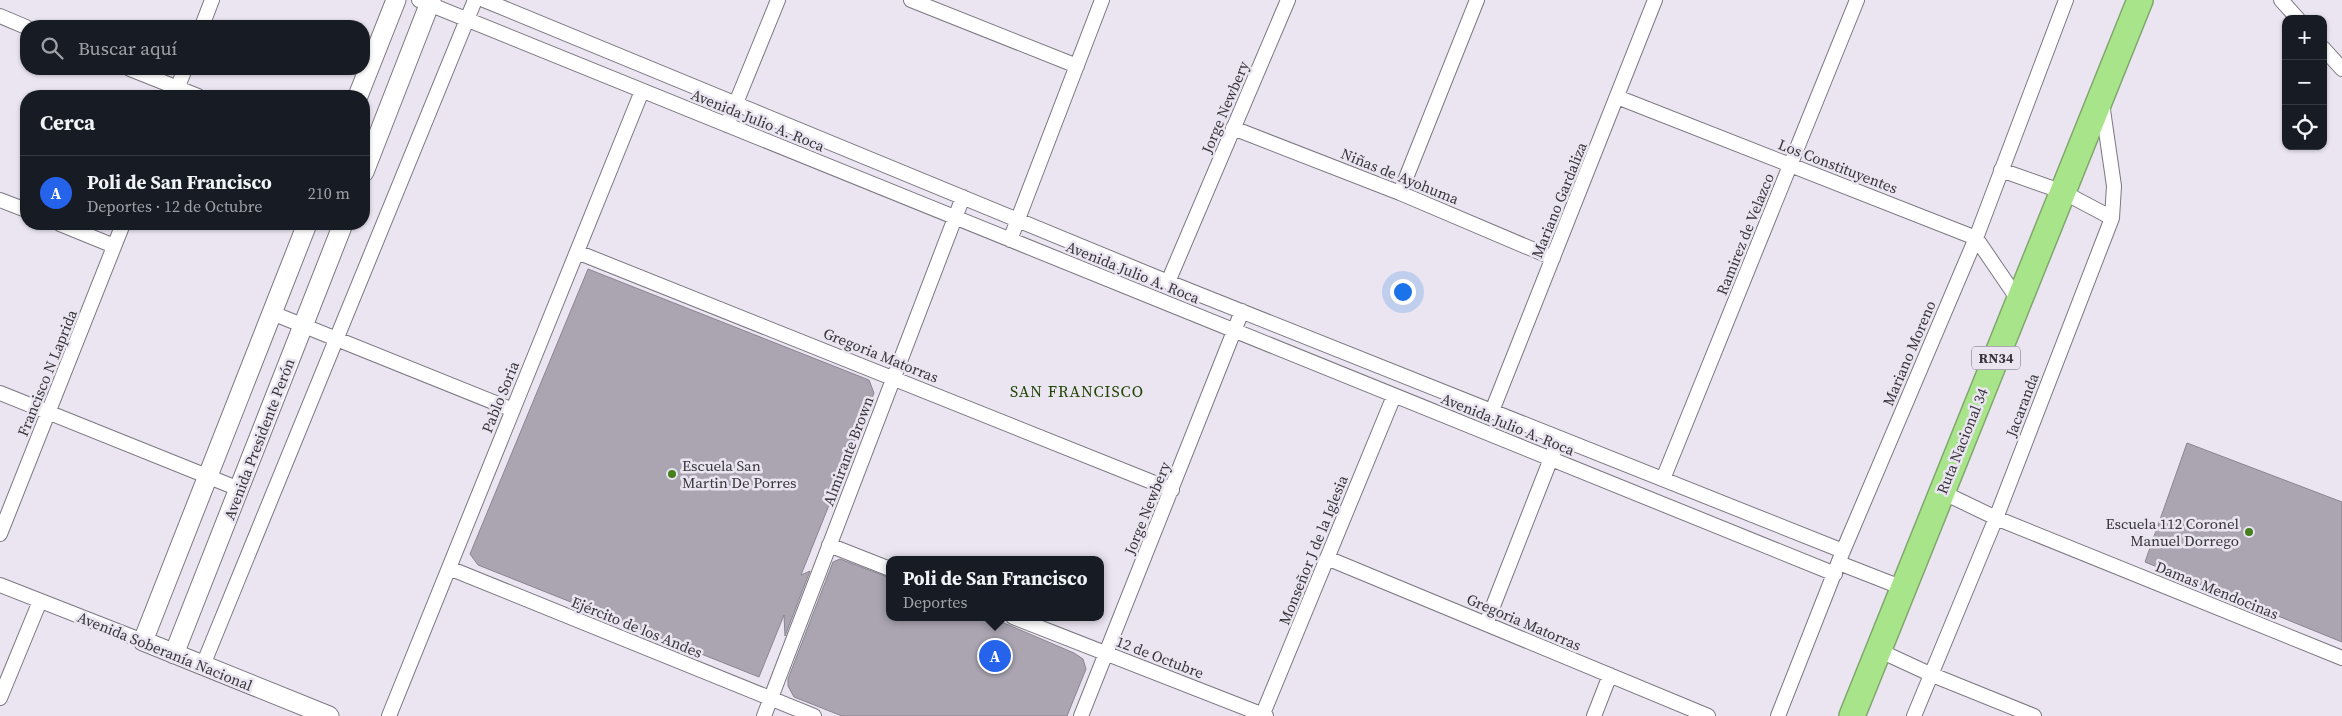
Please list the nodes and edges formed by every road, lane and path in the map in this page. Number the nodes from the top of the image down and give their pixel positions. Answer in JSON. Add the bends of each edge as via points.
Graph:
{"nodes":[{"id":1,"x":212,"y":0,"type":"edge"},
{"id":2,"x":396,"y":0,"type":"edge"},
{"id":3,"x":476,"y":0,"type":"edge"},
{"id":4,"x":484,"y":0,"type":"edge"},
{"id":5,"x":778,"y":0,"type":"edge"},
{"id":6,"x":911,"y":0,"type":"edge"},
{"id":7,"x":1102,"y":0,"type":"edge"},
{"id":8,"x":1288,"y":0,"type":"edge"},
{"id":9,"x":1477,"y":0,"type":"edge"},
{"id":10,"x":1655,"y":0,"type":"edge"},
{"id":11,"x":1857,"y":0,"type":"edge"},
{"id":12,"x":2066,"y":0,"type":"edge"},
{"id":13,"x":2140,"y":0,"type":"edge"},
{"id":14,"x":2281,"y":0,"type":"edge"},
{"id":15,"x":427,"y":1,"type":"edge"},
{"id":16,"x":2294,"y":15,"type":"edge"},
{"id":17,"x":0,"y":16,"type":"edge"},
{"id":18,"x":204,"y":20,"type":"edge"},
{"id":19,"x":468,"y":20,"type":"junction"},
{"id":20,"x":20,"y":24,"type":"edge"},
{"id":21,"x":2327,"y":52,"type":"edge"},
{"id":22,"x":370,"y":66,"type":"edge"},
{"id":23,"x":1077,"y":66,"type":"junction"},
{"id":24,"x":2342,"y":69,"type":"edge"},
{"id":25,"x":142,"y":75,"type":"edge"},
{"id":26,"x":182,"y":75,"type":"edge"},
{"id":27,"x":366,"y":75,"type":"edge"},
{"id":28,"x":171,"y":90,"type":"edge"},
{"id":29,"x":176,"y":90,"type":"edge"},
{"id":30,"x":360,"y":90,"type":"edge"},
{"id":31,"x":642,"y":90,"type":"junction"},
{"id":32,"x":1617,"y":97,"type":"junction"},
{"id":33,"x":2101,"y":97,"type":"junction"},
{"id":34,"x":736,"y":104,"type":"junction"},
{"id":35,"x":728,"y":125,"type":"junction"},
{"id":36,"x":1234,"y":128,"type":"junction"},
{"id":37,"x":370,"y":153,"type":"edge"},
{"id":38,"x":1790,"y":165,"type":"junction"},
{"id":39,"x":2001,"y":170,"type":"junction"},
{"id":40,"x":2063,"y":192,"type":"junction"},
{"id":41,"x":1400,"y":193,"type":"junction"},
{"id":42,"x":963,"y":197,"type":"junction"},
{"id":43,"x":0,"y":200,"type":"edge"},
{"id":44,"x":20,"y":208,"type":"edge"},
{"id":45,"x":955,"y":218,"type":"junction"},
{"id":46,"x":2112,"y":218,"type":"junction"},
{"id":47,"x":1017,"y":220,"type":"junction"},
{"id":48,"x":75,"y":230,"type":"edge"},
{"id":49,"x":121,"y":230,"type":"edge"},
{"id":50,"x":306,"y":230,"type":"edge"},
{"id":51,"x":341,"y":230,"type":"edge"},
{"id":52,"x":1976,"y":238,"type":"junction"},
{"id":53,"x":1010,"y":240,"type":"junction"},
{"id":54,"x":114,"y":246,"type":"junction"},
{"id":55,"x":577,"y":252,"type":"junction"},
{"id":56,"x":1553,"y":258,"type":"junction"},
{"id":57,"x":1168,"y":282,"type":"junction"},
{"id":58,"x":2019,"y":301,"type":"junction"},
{"id":59,"x":1242,"y":311,"type":"junction"},
{"id":60,"x":272,"y":313,"type":"junction"},
{"id":61,"x":303,"y":326,"type":"junction"},
{"id":62,"x":1236,"y":331,"type":"junction"},
{"id":63,"x":336,"y":339,"type":"junction"},
{"id":64,"x":894,"y":377,"type":"junction"},
{"id":65,"x":0,"y":393,"type":"edge"},
{"id":66,"x":1394,"y":396,"type":"junction"},
{"id":67,"x":513,"y":410,"type":"junction"},
{"id":68,"x":1492,"y":411,"type":"junction"},
{"id":69,"x":48,"y":412,"type":"junction"},
{"id":70,"x":1559,"y":438,"type":"junction"},
{"id":71,"x":1550,"y":459,"type":"junction"},
{"id":72,"x":208,"y":477,"type":"junction"},
{"id":73,"x":1663,"y":479,"type":"junction"},
{"id":74,"x":239,"y":489,"type":"junction"},
{"id":75,"x":1172,"y":490,"type":"junction"},
{"id":76,"x":1942,"y":492,"type":"junction"},
{"id":77,"x":1996,"y":518,"type":"junction"},
{"id":78,"x":0,"y":534,"type":"edge"},
{"id":79,"x":829,"y":545,"type":"junction"},
{"id":80,"x":1327,"y":558,"type":"junction"},
{"id":81,"x":1839,"y":563,"type":"junction"},
{"id":82,"x":886,"y":567,"type":"edge"},
{"id":83,"x":449,"y":568,"type":"junction"},
{"id":84,"x":0,"y":585,"type":"edge"},
{"id":85,"x":1903,"y":588,"type":"junction"},
{"id":86,"x":40,"y":601,"type":"junction"},
{"id":87,"x":1023,"y":621,"type":"edge"},
{"id":88,"x":1486,"y":624,"type":"junction"},
{"id":89,"x":143,"y":641,"type":"junction"},
{"id":90,"x":1878,"y":650,"type":"junction"},
{"id":91,"x":174,"y":654,"type":"junction"},
{"id":92,"x":1106,"y":654,"type":"junction"},
{"id":93,"x":2342,"y":658,"type":"edge"},
{"id":94,"x":203,"y":665,"type":"junction"},
{"id":95,"x":1930,"y":674,"type":"junction"},
{"id":96,"x":1610,"y":676,"type":"junction"},
{"id":97,"x":0,"y":698,"type":"edge"},
{"id":98,"x":770,"y":698,"type":"junction"},
{"id":99,"x":330,"y":716,"type":"edge"},
{"id":100,"x":389,"y":716,"type":"edge"},
{"id":101,"x":764,"y":716,"type":"edge"},
{"id":102,"x":814,"y":716,"type":"edge"},
{"id":103,"x":1081,"y":716,"type":"edge"},
{"id":104,"x":1264,"y":716,"type":"edge"},
{"id":105,"x":1594,"y":716,"type":"edge"},
{"id":106,"x":1708,"y":716,"type":"edge"},
{"id":107,"x":1778,"y":716,"type":"edge"},
{"id":108,"x":1852,"y":716,"type":"edge"},
{"id":109,"x":1914,"y":716,"type":"edge"},
{"id":110,"x":2034,"y":716,"type":"edge"}],
"edges":[{"from":1,"to":18,"type":"street"},
{"from":2,"to":22,"type":"street"},
{"from":3,"to":19,"type":"street"},
{"from":4,"to":34,"type":"street","name":"Avenida Julio A. Roca"},
{"from":5,"to":34,"type":"street"},
{"from":6,"to":23,"type":"street"},
{"from":7,"to":23,"type":"street"},
{"from":8,"to":36,"type":"street","name":"Jorge Newbery"},
{"from":9,"to":41,"type":"street"},
{"from":10,"to":32,"type":"street","name":"Mariano Gardaliza"},
{"from":11,"to":38,"type":"street","name":"Ramirez de Velazco"},
{"from":12,"to":39,"type":"street","name":"Mariano Moreno"},
{"from":13,"to":33,"type":"highway","name":"Ruta Nacional 34","number":"RN34"},
{"from":14,"to":16,"type":"street"},
{"from":15,"to":19,"type":"street","name":"Avenida Julio A. Roca"},
{"from":15,"to":37,"type":"street"},
{"from":17,"to":20,"type":"street"},
{"from":19,"to":31,"type":"street","name":"Avenida Julio A. Roca"},
{"from":19,"to":63,"type":"street"},
{"from":21,"to":24,"type":"street"},
{"from":23,"to":47,"type":"street"},
{"from":25,"to":28,"type":"street"},
{"from":26,"to":29,"type":"street"},
{"from":27,"to":30,"type":"street"},
{"from":31,"to":35,"type":"street","name":"Avenida Julio A. Roca"},
{"from":31,"to":55,"type":"street","name":"Pablo Soria"},
{"from":32,"to":38,"type":"street","name":"Los Constituyentes"},
{"from":32,"to":56,"type":"street","name":"Mariano Gardaliza"},
{"from":33,"to":40,"type":"highway","name":"Ruta Nacional 34","number":"RN34"},
{"from":33,"to":46,"type":"street","name":"Jacaranda","via":[[2114,186]]},
{"from":34,"to":35,"type":"street"},
{"from":34,"to":42,"type":"street","name":"Avenida Julio A. Roca"},
{"from":35,"to":45,"type":"street","name":"Avenida Julio A. Roca"},
{"from":36,"to":41,"type":"street","name":"Niñas de Ayohuma"},
{"from":36,"to":57,"type":"street","name":"Jorge Newbery"},
{"from":38,"to":52,"type":"street","name":"Los Constituyentes"},
{"from":38,"to":73,"type":"street","name":"Ramirez de Velazco"},
{"from":39,"to":40,"type":"street"},
{"from":39,"to":52,"type":"street","name":"Mariano Moreno"},
{"from":40,"to":46,"type":"street"},
{"from":40,"to":58,"type":"highway","name":"Ruta Nacional 34","number":"RN34"},
{"from":41,"to":56,"type":"street","name":"Niñas de Ayohuma"},
{"from":42,"to":45,"type":"street","name":"Almirante Brown"},
{"from":42,"to":47,"type":"street","name":"Avenida Julio A. Roca"},
{"from":43,"to":44,"type":"street"},
{"from":45,"to":53,"type":"street","name":"Avenida Julio A. Roca"},
{"from":45,"to":64,"type":"street","name":"Almirante Brown"},
{"from":46,"to":77,"type":"street","name":"Jacaranda"},
{"from":47,"to":53,"type":"street"},
{"from":47,"to":57,"type":"street","name":"Avenida Julio A. Roca"},
{"from":48,"to":54,"type":"street"},
{"from":49,"to":54,"type":"street","name":"Francisco N Laprida"},
{"from":50,"to":60,"type":"street"},
{"from":51,"to":61,"type":"street","name":"Avenida Presidente Perón"},
{"from":52,"to":58,"type":"street"},
{"from":52,"to":81,"type":"street","name":"Mariano Moreno"},
{"from":53,"to":62,"type":"street","name":"Avenida Julio A. Roca"},
{"from":54,"to":69,"type":"street","name":"Francisco N Laprida"},
{"from":55,"to":64,"type":"street","name":"Gregoria Matorras"},
{"from":55,"to":67,"type":"street","name":"Pablo Soria"},
{"from":56,"to":68,"type":"street","name":"Mariano Gardaliza"},
{"from":57,"to":59,"type":"street","name":"Avenida Julio A. Roca"},
{"from":58,"to":76,"type":"highway","name":"Ruta Nacional 34","number":"RN34"},
{"from":59,"to":62,"type":"street","name":"Jorge Newbery"},
{"from":59,"to":68,"type":"street","name":"Avenida Julio A. Roca"},
{"from":60,"to":61,"type":"street"},
{"from":60,"to":72,"type":"street"},
{"from":61,"to":63,"type":"street"},
{"from":61,"to":74,"type":"street","name":"Avenida Presidente Perón"},
{"from":62,"to":66,"type":"street","name":"Avenida Julio A. Roca"},
{"from":62,"to":75,"type":"street","name":"Jorge Newbery"},
{"from":63,"to":67,"type":"street"},
{"from":63,"to":94,"type":"street"},
{"from":64,"to":75,"type":"street","name":"Gregoria Matorras"},
{"from":64,"to":79,"type":"street","name":"Almirante Brown"},
{"from":65,"to":69,"type":"street"},
{"from":66,"to":71,"type":"street","name":"Avenida Julio A. Roca"},
{"from":66,"to":80,"type":"street","name":"Monseñor J de la Iglesia"},
{"from":67,"to":83,"type":"street","name":"Pablo Soria"},
{"from":68,"to":70,"type":"street","name":"Avenida Julio A. Roca"},
{"from":69,"to":72,"type":"street"},
{"from":69,"to":78,"type":"street","name":"Francisco N Laprida"},
{"from":70,"to":71,"type":"street"},
{"from":70,"to":73,"type":"street","name":"Avenida Julio A. Roca"},
{"from":71,"to":81,"type":"street","name":"Avenida Julio A. Roca"},
{"from":71,"to":88,"type":"street"},
{"from":72,"to":74,"type":"street"},
{"from":72,"to":89,"type":"street"},
{"from":73,"to":81,"type":"street","name":"Avenida Julio A. Roca"},
{"from":74,"to":91,"type":"street","name":"Avenida Presidente Perón"},
{"from":75,"to":92,"type":"street","name":"Jorge Newbery"},
{"from":76,"to":77,"type":"street","name":"Damas Mendocinas"},
{"from":76,"to":85,"type":"highway","name":"Ruta Nacional 34","number":"RN34"},
{"from":77,"to":93,"type":"street","name":"Damas Mendocinas"},
{"from":77,"to":95,"type":"street","name":"Jacaranda"},
{"from":79,"to":82,"type":"street"},
{"from":79,"to":98,"type":"street","name":"Almirante Brown"},
{"from":80,"to":88,"type":"street","name":"Gregoria Matorras"},
{"from":80,"to":104,"type":"street","name":"Monseñor J de la Iglesia"},
{"from":81,"to":85,"type":"street"},
{"from":81,"to":107,"type":"street","name":"Mariano Moreno"},
{"from":83,"to":98,"type":"street","name":"Ejército de los Andes"},
{"from":83,"to":100,"type":"street","name":"Pablo Soria"},
{"from":84,"to":86,"type":"street","name":"Avenida Soberanía Nacional"},
{"from":85,"to":90,"type":"highway","name":"Ruta Nacional 34","number":"RN34"},
{"from":86,"to":89,"type":"street","name":"Avenida Soberanía Nacional"},
{"from":86,"to":97,"type":"street"},
{"from":87,"to":92,"type":"street","name":"12 de Octubre"},
{"from":88,"to":96,"type":"street","name":"Gregoria Matorras"},
{"from":89,"to":91,"type":"street","name":"Avenida Soberanía Nacional"},
{"from":90,"to":95,"type":"street"},
{"from":90,"to":108,"type":"highway","name":"Ruta Nacional 34","number":"RN34"},
{"from":91,"to":94,"type":"street","name":"Avenida Soberanía Nacional"},
{"from":92,"to":103,"type":"street","name":"Jorge Newbery"},
{"from":92,"to":104,"type":"street","name":"12 de Octubre"},
{"from":94,"to":99,"type":"street","name":"Avenida Soberanía Nacional"},
{"from":95,"to":109,"type":"street","name":"Jacaranda"},
{"from":95,"to":110,"type":"street"},
{"from":96,"to":105,"type":"street"},
{"from":96,"to":106,"type":"street","name":"Gregoria Matorras"},
{"from":98,"to":101,"type":"street","name":"Almirante Brown"},
{"from":98,"to":102,"type":"street","name":"Ejército de los Andes"}]}
